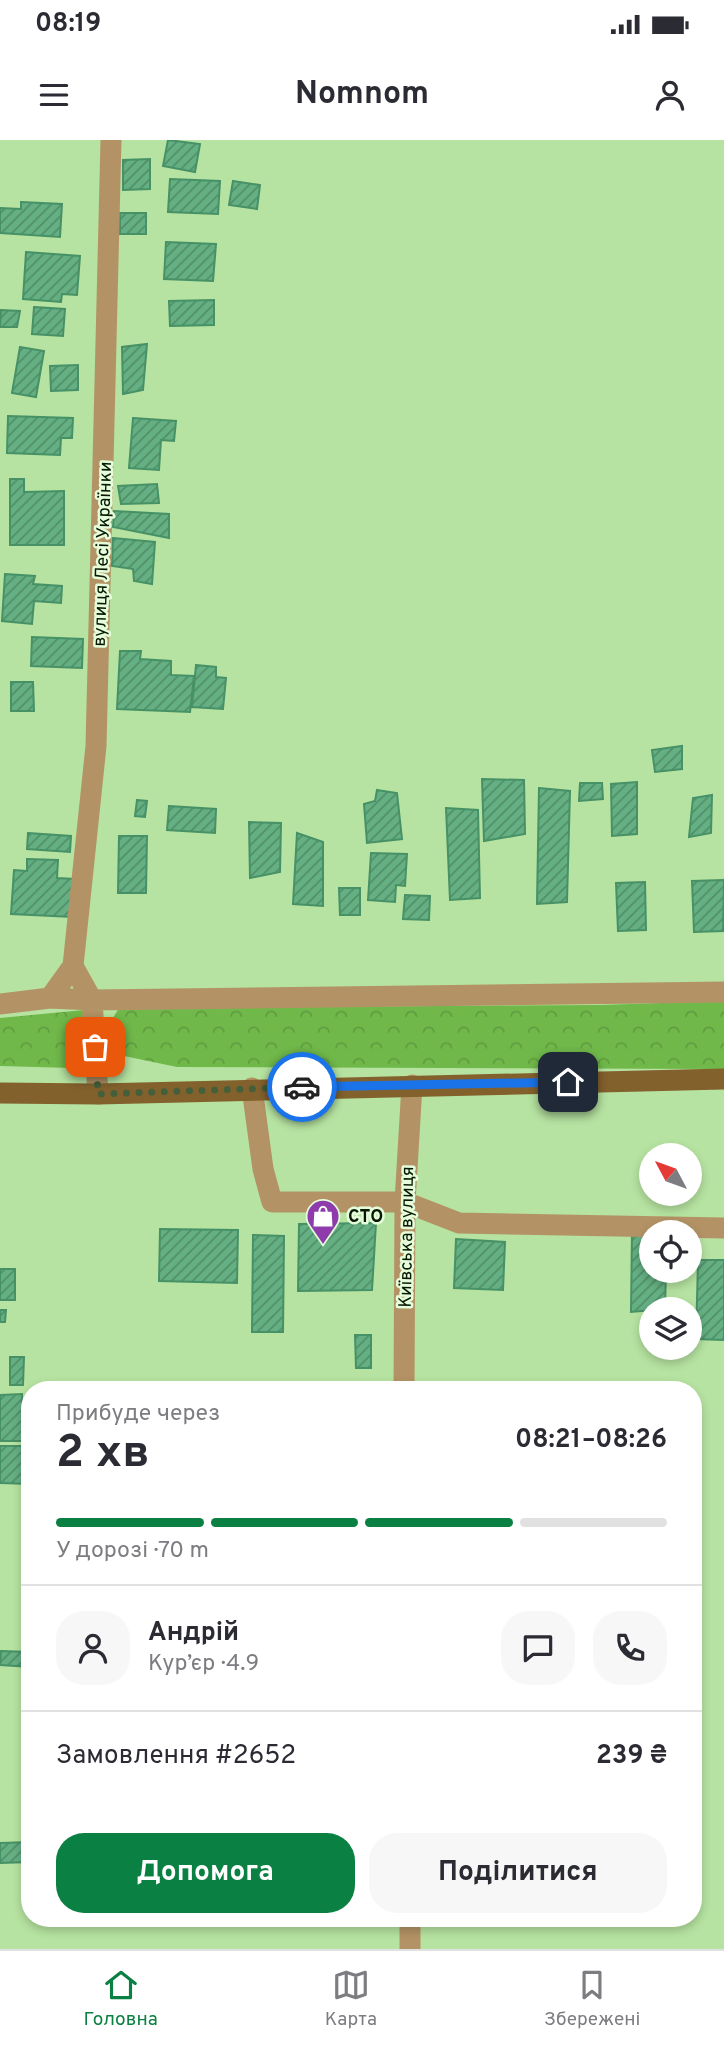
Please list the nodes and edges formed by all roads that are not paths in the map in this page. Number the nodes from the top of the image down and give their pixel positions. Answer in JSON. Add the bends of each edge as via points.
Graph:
{"nodes":[{"id":1,"x":111,"y":140,"type":"edge"},
{"id":2,"x":73,"y":966,"type":"junction"},
{"id":3,"x":724,"y":992,"type":"edge"},
{"id":4,"x":50,"y":998,"type":"junction"},
{"id":5,"x":92,"y":1000,"type":"junction"},
{"id":6,"x":0,"y":1003,"type":"edge"},
{"id":7,"x":724,"y":1079,"type":"edge"},
{"id":8,"x":412,"y":1085,"type":"junction"},
{"id":9,"x":252,"y":1088,"type":"junction"},
{"id":10,"x":0,"y":1093,"type":"edge"},
{"id":11,"x":98,"y":1094,"type":"junction"},
{"id":12,"x":405,"y":1202,"type":"junction"},
{"id":13,"x":724,"y":1228,"type":"edge"},
{"id":14,"x":404,"y":1381,"type":"edge"},
{"id":15,"x":411,"y":1927,"type":"edge"},
{"id":16,"x":410,"y":1949,"type":"edge"}],
"edges":[{"from":1,"to":2,"type":"street","name":"вулиця Лесі Українки","via":[[96,746]]},
{"from":2,"to":4,"type":"street"},
{"from":2,"to":5,"type":"street"},
{"from":3,"to":5,"type":"street"},
{"from":4,"to":5,"type":"street"},
{"from":4,"to":6,"type":"street"},
{"from":5,"to":11,"type":"street"},
{"from":7,"to":8,"type":"main road"},
{"from":8,"to":9,"type":"main road"},
{"from":8,"to":12,"type":"street","name":"Київська вулиця"},
{"from":9,"to":11,"type":"main road"},
{"from":9,"to":12,"type":"street","via":[[272,1202]]},
{"from":10,"to":11,"type":"main road"},
{"from":12,"to":13,"type":"street","via":[[459,1223]]},
{"from":12,"to":14,"type":"street","name":"Київська вулиця"},
{"from":15,"to":16,"type":"street"}]}
